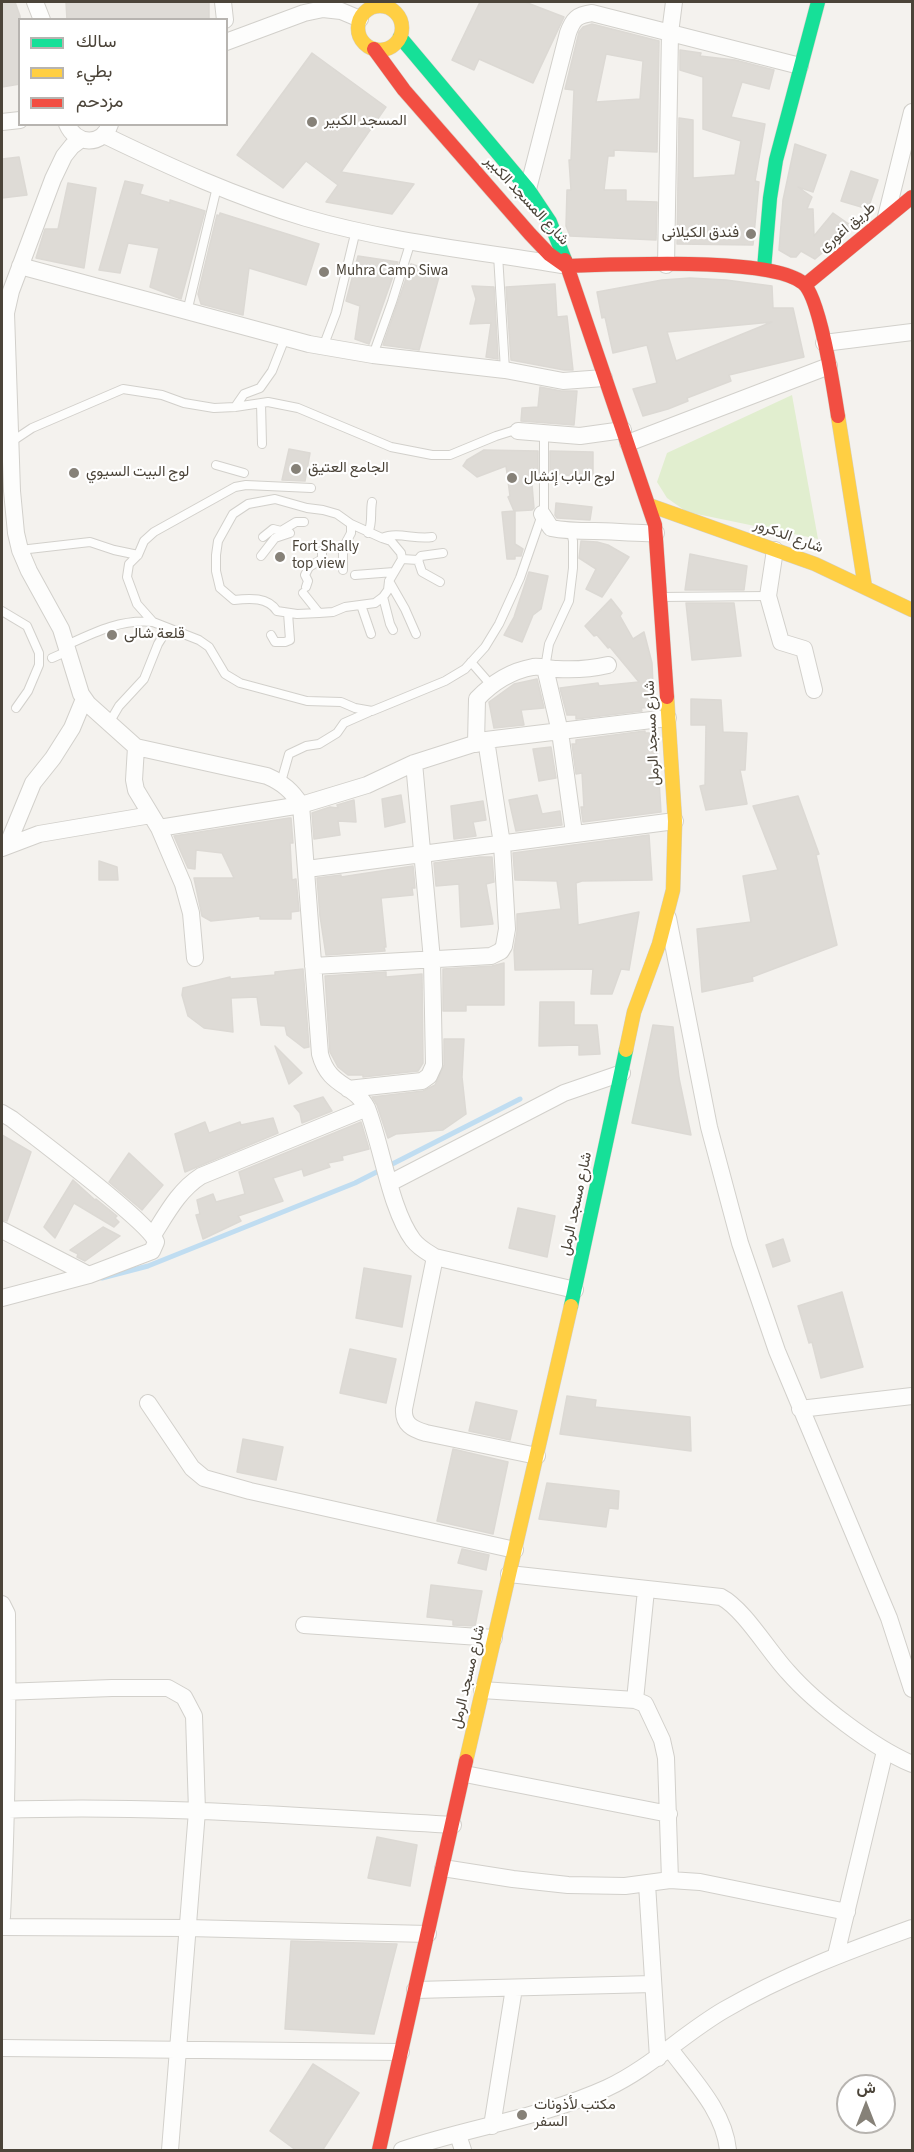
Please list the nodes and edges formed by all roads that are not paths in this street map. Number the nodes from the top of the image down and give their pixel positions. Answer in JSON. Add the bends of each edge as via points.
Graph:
{"nodes":[{"id":1,"x":35,"y":2,"type":"edge"},
{"id":2,"x":223,"y":2,"type":"edge"},
{"id":3,"x":401,"y":2,"type":"edge"},
{"id":4,"x":674,"y":2,"type":"edge"},
{"id":5,"x":818,"y":2,"type":"edge"},
{"id":6,"x":367,"y":10,"type":"edge"},
{"id":7,"x":399,"y":16,"type":"junction"},
{"id":8,"x":41,"y":18,"type":"edge"},
{"id":9,"x":225,"y":18,"type":"edge"},
{"id":10,"x":670,"y":33,"type":"junction"},
{"id":11,"x":400,"y":37,"type":"junction"},
{"id":12,"x":228,"y":38,"type":"edge"},
{"id":13,"x":374,"y":49,"type":"junction"},
{"id":14,"x":800,"y":66,"type":"junction"},
{"id":15,"x":912,"y":112,"type":"edge"},
{"id":16,"x":18,"y":120,"type":"edge"},
{"id":17,"x":2,"y":122,"type":"edge"},
{"id":18,"x":68,"y":126,"type":"edge"},
{"id":19,"x":107,"y":130,"type":"edge"},
{"id":20,"x":80,"y":140,"type":"junction"},
{"id":21,"x":217,"y":187,"type":"junction"},
{"id":22,"x":528,"y":189,"type":"junction"},
{"id":23,"x":912,"y":197,"type":"edge"},
{"id":24,"x":886,"y":217,"type":"junction"},
{"id":25,"x":356,"y":230,"type":"junction"},
{"id":26,"x":411,"y":241,"type":"junction"},
{"id":27,"x":498,"y":255,"type":"junction"},
{"id":28,"x":666,"y":265,"type":"junction"},
{"id":29,"x":20,"y":266,"type":"junction"},
{"id":30,"x":566,"y":266,"type":"junction"},
{"id":31,"x":764,"y":269,"type":"junction"},
{"id":32,"x":806,"y":285,"type":"junction"},
{"id":33,"x":4,"y":312,"type":"edge"},
{"id":34,"x":187,"y":312,"type":"junction"},
{"id":35,"x":912,"y":332,"type":"edge"},
{"id":36,"x":285,"y":338,"type":"junction"},
{"id":37,"x":824,"y":343,"type":"junction"},
{"id":38,"x":323,"y":347,"type":"junction"},
{"id":39,"x":373,"y":355,"type":"junction"},
{"id":40,"x":829,"y":366,"type":"junction"},
{"id":41,"x":505,"y":370,"type":"junction"},
{"id":42,"x":604,"y":378,"type":"junction"},
{"id":43,"x":261,"y":403,"type":"junction"},
{"id":44,"x":235,"y":407,"type":"junction"},
{"id":45,"x":518,"y":431,"type":"joint"},
{"id":46,"x":544,"y":432,"type":"junction"},
{"id":47,"x":626,"y":436,"type":"junction"},
{"id":48,"x":11,"y":442,"type":"junction"},
{"id":49,"x":262,"y":444,"type":"dead end"},
{"id":50,"x":216,"y":465,"type":"dead end"},
{"id":51,"x":244,"y":473,"type":"dead end"},
{"id":52,"x":311,"y":488,"type":"dead end"},
{"id":53,"x":372,"y":502,"type":"dead end"},
{"id":54,"x":649,"y":504,"type":"junction"},
{"id":55,"x":542,"y":514,"type":"junction"},
{"id":56,"x":304,"y":522,"type":"dead end"},
{"id":57,"x":8,"y":524,"type":"edge"},
{"id":58,"x":351,"y":524,"type":"junction"},
{"id":59,"x":571,"y":532,"type":"junction"},
{"id":60,"x":290,"y":533,"type":"dead end"},
{"id":61,"x":368,"y":533,"type":"junction"},
{"id":62,"x":656,"y":534,"type":"junction"},
{"id":63,"x":263,"y":537,"type":"dead end"},
{"id":64,"x":432,"y":537,"type":"dead end"},
{"id":65,"x":382,"y":538,"type":"junction"},
{"id":66,"x":20,"y":550,"type":"junction"},
{"id":67,"x":775,"y":550,"type":"junction"},
{"id":68,"x":322,"y":551,"type":"dead end"},
{"id":69,"x":443,"y":553,"type":"dead end"},
{"id":70,"x":138,"y":555,"type":"junction"},
{"id":71,"x":261,"y":556,"type":"dead end"},
{"id":72,"x":402,"y":558,"type":"junction"},
{"id":73,"x":418,"y":561,"type":"junction"},
{"id":74,"x":343,"y":570,"type":"dead end"},
{"id":75,"x":394,"y":572,"type":"junction"},
{"id":76,"x":355,"y":575,"type":"dead end"},
{"id":77,"x":389,"y":581,"type":"junction"},
{"id":78,"x":440,"y":582,"type":"dead end"},
{"id":79,"x":865,"y":587,"type":"junction"},
{"id":80,"x":768,"y":596,"type":"junction"},
{"id":81,"x":383,"y":597,"type":"junction"},
{"id":82,"x":661,"y":597,"type":"junction"},
{"id":83,"x":361,"y":604,"type":"junction"},
{"id":84,"x":912,"y":610,"type":"edge"},
{"id":85,"x":2,"y":611,"type":"edge"},
{"id":86,"x":319,"y":612,"type":"junction"},
{"id":87,"x":288,"y":613,"type":"junction"},
{"id":88,"x":153,"y":622,"type":"junction"},
{"id":89,"x":168,"y":628,"type":"junction"},
{"id":90,"x":393,"y":630,"type":"dead end"},
{"id":91,"x":371,"y":634,"type":"dead end"},
{"id":92,"x":416,"y":634,"type":"dead end"},
{"id":93,"x":271,"y":635,"type":"dead end"},
{"id":94,"x":68,"y":648,"type":"junction"},
{"id":95,"x":52,"y":658,"type":"dead end"},
{"id":96,"x":471,"y":662,"type":"junction"},
{"id":97,"x":608,"y":665,"type":"dead end"},
{"id":98,"x":545,"y":668,"type":"junction"},
{"id":99,"x":490,"y":685,"type":"junction"},
{"id":100,"x":814,"y":690,"type":"dead end"},
{"id":101,"x":84,"y":699,"type":"junction"},
{"id":102,"x":16,"y":708,"type":"dead end"},
{"id":103,"x":372,"y":711,"type":"junction"},
{"id":104,"x":668,"y":718,"type":"junction"},
{"id":105,"x":110,"y":723,"type":"junction"},
{"id":106,"x":560,"y":732,"type":"junction"},
{"id":107,"x":481,"y":742,"type":"junction"},
{"id":108,"x":136,"y":747,"type":"junction"},
{"id":109,"x":414,"y":763,"type":"junction"},
{"id":110,"x":280,"y":782,"type":"junction"},
{"id":111,"x":301,"y":805,"type":"junction"},
{"id":112,"x":155,"y":821,"type":"junction"},
{"id":113,"x":675,"y":821,"type":"junction"},
{"id":114,"x":574,"y":833,"type":"junction"},
{"id":115,"x":502,"y":844,"type":"junction"},
{"id":116,"x":4,"y":847,"type":"edge"},
{"id":117,"x":424,"y":854,"type":"junction"},
{"id":118,"x":307,"y":869,"type":"junction"},
{"id":119,"x":667,"y":916,"type":"junction"},
{"id":120,"x":195,"y":958,"type":"dead end"},
{"id":121,"x":432,"y":960,"type":"junction"},
{"id":122,"x":314,"y":966,"type":"junction"},
{"id":123,"x":622,"y":1073,"type":"junction"},
{"id":124,"x":348,"y":1089,"type":"junction"},
{"id":125,"x":367,"y":1108,"type":"junction"},
{"id":126,"x":2,"y":1113,"type":"edge"},
{"id":127,"x":390,"y":1183,"type":"junction"},
{"id":128,"x":2,"y":1230,"type":"edge"},
{"id":129,"x":153,"y":1235,"type":"junction"},
{"id":130,"x":435,"y":1257,"type":"junction"},
{"id":131,"x":88,"y":1275,"type":"junction"},
{"id":132,"x":575,"y":1290,"type":"junction"},
{"id":133,"x":2,"y":1298,"type":"edge"},
{"id":134,"x":912,"y":1396,"type":"edge"},
{"id":135,"x":148,"y":1403,"type":"dead end"},
{"id":136,"x":800,"y":1409,"type":"junction"},
{"id":137,"x":537,"y":1456,"type":"junction"},
{"id":138,"x":515,"y":1550,"type":"junction"},
{"id":139,"x":509,"y":1574,"type":"junction"},
{"id":140,"x":646,"y":1590,"type":"junction"},
{"id":141,"x":2,"y":1604,"type":"edge"},
{"id":142,"x":304,"y":1625,"type":"dead end"},
{"id":143,"x":494,"y":1638,"type":"junction"},
{"id":144,"x":912,"y":1689,"type":"edge"},
{"id":145,"x":482,"y":1690,"type":"junction"},
{"id":146,"x":5,"y":1692,"type":"edge"},
{"id":147,"x":635,"y":1700,"type":"junction"},
{"id":148,"x":885,"y":1751,"type":"junction"},
{"id":149,"x":912,"y":1764,"type":"edge"},
{"id":150,"x":465,"y":1774,"type":"junction"},
{"id":151,"x":4,"y":1810,"type":"edge"},
{"id":152,"x":197,"y":1811,"type":"junction"},
{"id":153,"x":669,"y":1814,"type":"junction"},
{"id":154,"x":453,"y":1825,"type":"junction"},
{"id":155,"x":443,"y":1868,"type":"junction"},
{"id":156,"x":670,"y":1880,"type":"junction"},
{"id":157,"x":647,"y":1884,"type":"junction"},
{"id":158,"x":847,"y":1912,"type":"junction"},
{"id":159,"x":2,"y":1917,"type":"edge"},
{"id":160,"x":2,"y":1927,"type":"edge"},
{"id":161,"x":188,"y":1928,"type":"junction"},
{"id":162,"x":912,"y":1928,"type":"edge"},
{"id":163,"x":428,"y":1934,"type":"junction"},
{"id":164,"x":836,"y":1955,"type":"junction"},
{"id":165,"x":653,"y":1984,"type":"junction"},
{"id":166,"x":514,"y":1988,"type":"junction"},
{"id":167,"x":415,"y":1990,"type":"junction"},
{"id":168,"x":2,"y":2048,"type":"edge"},
{"id":169,"x":178,"y":2051,"type":"junction"},
{"id":170,"x":401,"y":2052,"type":"junction"},
{"id":171,"x":664,"y":2053,"type":"junction"},
{"id":172,"x":492,"y":2126,"type":"junction"},
{"id":173,"x":460,"y":2143,"type":"edge"},
{"id":174,"x":170,"y":2151,"type":"edge"},
{"id":175,"x":379,"y":2151,"type":"edge"},
{"id":176,"x":402,"y":2151,"type":"edge"},
{"id":177,"x":728,"y":2151,"type":"edge"}],
"edges":[{"from":1,"to":8,"type":"street"},
{"from":2,"to":9,"type":"street"},
{"from":3,"to":7,"type":"street"},
{"from":4,"to":10,"type":"street"},
{"from":5,"to":14,"type":"street"},
{"from":6,"to":7,"type":"street","via":[[386,6]]},
{"from":6,"to":12,"type":"street","via":[[323,9]]},
{"from":6,"to":13,"type":"street","via":[[358,25],[360,38]]},
{"from":7,"to":11,"type":"street"},
{"from":10,"to":14,"type":"street"},
{"from":10,"to":22,"type":"street","via":[[592,13],[575,18]]},
{"from":10,"to":28,"type":"street"},
{"from":11,"to":13,"type":"street","via":[[389,48]]},
{"from":11,"to":22,"type":"street","name":"شارع المسجد الكبير"},
{"from":13,"to":30,"type":"street","name":"شارع المسجد الكبير","via":[[530,234]]},
{"from":14,"to":31,"type":"street","via":[[776,160]]},
{"from":15,"to":24,"type":"street"},
{"from":16,"to":17,"type":"street"},
{"from":18,"to":20,"type":"street"},
{"from":19,"to":20,"type":"street","via":[[93,141]]},
{"from":19,"to":21,"type":"street"},
{"from":20,"to":29,"type":"street","via":[[58,167]]},
{"from":21,"to":25,"type":"street","via":[[309,219]]},
{"from":21,"to":34,"type":"lane"},
{"from":22,"to":30,"type":"street","name":"شارع المسجد الكبير","via":[[550,222]]},
{"from":23,"to":24,"type":"street","name":"طريق اغورى"},
{"from":24,"to":32,"type":"street","name":"طريق اغورى"},
{"from":25,"to":26,"type":"street"},
{"from":25,"to":38,"type":"lane","via":[[336,313]]},
{"from":26,"to":27,"type":"street"},
{"from":26,"to":39,"type":"lane"},
{"from":27,"to":30,"type":"street"},
{"from":27,"to":41,"type":"lane"},
{"from":28,"to":30,"type":"street"},
{"from":28,"to":31,"type":"street"},
{"from":29,"to":33,"type":"street"},
{"from":29,"to":34,"type":"street"},
{"from":30,"to":42,"type":"street","name":"شارع مسجد الرمل"},
{"from":31,"to":32,"type":"street"},
{"from":32,"to":37,"type":"street"},
{"from":33,"to":48,"type":"street"},
{"from":34,"to":36,"type":"street"},
{"from":35,"to":37,"type":"street"},
{"from":36,"to":38,"type":"street"},
{"from":36,"to":44,"type":"lane","via":[[272,372],[260,388],[244,394]]},
{"from":37,"to":40,"type":"street"},
{"from":38,"to":39,"type":"street"},
{"from":39,"to":41,"type":"street"},
{"from":40,"to":47,"type":"street"},
{"from":40,"to":79,"type":"street"},
{"from":41,"to":42,"type":"street","via":[[563,381]]},
{"from":42,"to":47,"type":"street","name":"شارع مسجد الرمل"},
{"from":43,"to":44,"type":"lane"},
{"from":43,"to":45,"type":"lane","via":[[298,408],[387,447],[432,455],[450,455]]},
{"from":43,"to":49,"type":"lane"},
{"from":44,"to":48,"type":"lane","via":[[214,408],[162,394],[123,389],[32,428]]},
{"from":45,"to":46,"type":"street"},
{"from":46,"to":47,"type":"street"},
{"from":46,"to":55,"type":"lane"},
{"from":47,"to":54,"type":"street","name":"شارع مسجد الرمل"},
{"from":48,"to":57,"type":"street"},
{"from":50,"to":51,"type":"lane"},
{"from":52,"to":70,"type":"lane","via":[[235,487],[154,531]]},
{"from":53,"to":61,"type":"lane"},
{"from":54,"to":62,"type":"street","name":"شارع مسجد الرمل"},
{"from":54,"to":67,"type":"street","name":"شارع الدكرور"},
{"from":55,"to":59,"type":"street","via":[[551,528]]},
{"from":55,"to":96,"type":"lane","via":[[499,624]]},
{"from":56,"to":63,"type":"lane","via":[[281,531],[273,529]]},
{"from":57,"to":66,"type":"street"},
{"from":58,"to":61,"type":"lane"},
{"from":58,"to":74,"type":"lane","via":[[343,548]]},
{"from":58,"to":87,"type":"lane","via":[[337,514],[274,499],[248,504],[233,514],[218,541],[216,571],[220,588],[234,600],[264,600],[277,611]]},
{"from":59,"to":62,"type":"street"},
{"from":59,"to":98,"type":"lane","via":[[573,568],[569,601],[549,644]]},
{"from":60,"to":71,"type":"lane","via":[[274,538]]},
{"from":61,"to":65,"type":"lane"},
{"from":62,"to":82,"type":"street","name":"شارع مسجد الرمل"},
{"from":64,"to":65,"type":"lane","via":[[391,534]]},
{"from":65,"to":72,"type":"lane","via":[[391,541]]},
{"from":66,"to":70,"type":"lane","via":[[90,542]]},
{"from":66,"to":94,"type":"street"},
{"from":67,"to":79,"type":"street","name":"شارع الدكرور"},
{"from":67,"to":80,"type":"street"},
{"from":68,"to":86,"type":"lane","via":[[322,558],[305,575],[305,590]]},
{"from":69,"to":73,"type":"lane","via":[[422,556]]},
{"from":70,"to":88,"type":"lane","via":[[129,564],[127,577],[137,604]]},
{"from":72,"to":73,"type":"lane"},
{"from":72,"to":75,"type":"lane"},
{"from":73,"to":78,"type":"lane","via":[[422,572]]},
{"from":75,"to":76,"type":"lane"},
{"from":75,"to":77,"type":"lane"},
{"from":77,"to":81,"type":"lane"},
{"from":77,"to":92,"type":"lane"},
{"from":79,"to":84,"type":"street","name":"شارع الدكرور"},
{"from":80,"to":82,"type":"lane"},
{"from":80,"to":100,"type":"street","via":[[781,642],[804,649]]},
{"from":81,"to":83,"type":"lane","via":[[375,603]]},
{"from":81,"to":90,"type":"lane"},
{"from":82,"to":104,"type":"street","name":"شارع مسجد الرمل"},
{"from":83,"to":86,"type":"lane"},
{"from":83,"to":91,"type":"lane"},
{"from":85,"to":102,"type":"lane","via":[[27,626],[39,653],[39,665]]},
{"from":86,"to":87,"type":"lane"},
{"from":87,"to":93,"type":"lane","via":[[290,640],[275,642]]},
{"from":88,"to":89,"type":"lane"},
{"from":88,"to":94,"type":"lane","via":[[117,624]]},
{"from":89,"to":103,"type":"lane","via":[[209,647],[225,674],[240,683],[307,701],[341,702]]},
{"from":89,"to":105,"type":"lane","via":[[144,679],[119,706]]},
{"from":94,"to":95,"type":"lane"},
{"from":94,"to":101,"type":"street"},
{"from":96,"to":99,"type":"lane"},
{"from":96,"to":103,"type":"lane","via":[[445,681]]},
{"from":97,"to":98,"type":"street","via":[[592,669]]},
{"from":98,"to":99,"type":"street","via":[[512,674]]},
{"from":98,"to":106,"type":"street"},
{"from":99,"to":107,"type":"street","via":[[477,699]]},
{"from":101,"to":105,"type":"street"},
{"from":101,"to":116,"type":"street","via":[[72,728],[33,783]]},
{"from":103,"to":110,"type":"lane","via":[[344,723],[337,733],[319,744],[289,754]]},
{"from":104,"to":106,"type":"street"},
{"from":104,"to":113,"type":"street","name":"شارع مسجد الرمل"},
{"from":105,"to":108,"type":"street"},
{"from":106,"to":107,"type":"street"},
{"from":106,"to":114,"type":"street"},
{"from":107,"to":109,"type":"street"},
{"from":107,"to":115,"type":"street"},
{"from":108,"to":110,"type":"street","via":[[215,763]]},
{"from":108,"to":112,"type":"street","via":[[135,785]]},
{"from":109,"to":111,"type":"street","via":[[367,785]]},
{"from":109,"to":117,"type":"street"},
{"from":110,"to":111,"type":"street"},
{"from":111,"to":112,"type":"street"},
{"from":111,"to":118,"type":"street"},
{"from":112,"to":116,"type":"street","via":[[39,834]]},
{"from":112,"to":120,"type":"street","via":[[183,885],[191,913]]},
{"from":113,"to":114,"type":"street"},
{"from":113,"to":119,"type":"street","name":"شارع مسجد الرمل","via":[[673,890]]},
{"from":114,"to":115,"type":"street"},
{"from":115,"to":117,"type":"street"},
{"from":115,"to":121,"type":"street","via":[[507,929],[501,951],[491,956]]},
{"from":117,"to":118,"type":"street"},
{"from":117,"to":121,"type":"street"},
{"from":118,"to":122,"type":"street"},
{"from":119,"to":123,"type":"street","name":"شارع مسجد الرمل","via":[[634,1012]]},
{"from":119,"to":136,"type":"street","via":[[709,1127],[731,1212]]},
{"from":121,"to":122,"type":"street"},
{"from":121,"to":124,"type":"street","via":[[434,1065],[429,1076],[422,1081]]},
{"from":122,"to":124,"type":"street","via":[[323,1065]]},
{"from":123,"to":127,"type":"street","via":[[564,1093]]},
{"from":123,"to":132,"type":"street","name":"شارع مسجد الرمل"},
{"from":124,"to":125,"type":"street"},
{"from":125,"to":127,"type":"street"},
{"from":125,"to":129,"type":"street","via":[[195,1180],[181,1193]]},
{"from":126,"to":129,"type":"street"},
{"from":127,"to":130,"type":"street","via":[[413,1240]]},
{"from":128,"to":131,"type":"street"},
{"from":129,"to":131,"type":"street","via":[[156,1245],[152,1251]]},
{"from":130,"to":132,"type":"street"},
{"from":130,"to":137,"type":"street","via":[[405,1409],[406,1422],[426,1433]]},
{"from":131,"to":133,"type":"street"},
{"from":132,"to":137,"type":"street","name":"شارع مسجد الرمل"},
{"from":134,"to":136,"type":"street"},
{"from":135,"to":138,"type":"street","via":[[192,1468],[204,1478]]},
{"from":136,"to":144,"type":"street","via":[[889,1618]]},
{"from":137,"to":138,"type":"street","name":"شارع مسجد الرمل"},
{"from":138,"to":139,"type":"street","name":"شارع مسجد الرمل"},
{"from":139,"to":140,"type":"street"},
{"from":139,"to":143,"type":"street","name":"شارع مسجد الرمل"},
{"from":140,"to":147,"type":"street"},
{"from":140,"to":148,"type":"street","via":[[728,1600],[790,1674]]},
{"from":141,"to":146,"type":"street","via":[[7,1614]]},
{"from":142,"to":143,"type":"street"},
{"from":143,"to":145,"type":"street","name":"شارع مسجد الرمل"},
{"from":145,"to":147,"type":"street"},
{"from":145,"to":150,"type":"street","name":"شارع مسجد الرمل"},
{"from":146,"to":151,"type":"street"},
{"from":146,"to":152,"type":"street","via":[[112,1688],[176,1691],[194,1716]]},
{"from":147,"to":153,"type":"street","via":[[649,1708],[662,1740]]},
{"from":148,"to":149,"type":"street"},
{"from":148,"to":158,"type":"street"},
{"from":150,"to":153,"type":"street"},
{"from":150,"to":154,"type":"street","name":"شارع مسجد الرمل"},
{"from":151,"to":152,"type":"street"},
{"from":151,"to":159,"type":"street"},
{"from":152,"to":154,"type":"street"},
{"from":152,"to":161,"type":"street"},
{"from":153,"to":156,"type":"street"},
{"from":154,"to":155,"type":"street","name":"شارع مسجد الرمل"},
{"from":155,"to":157,"type":"street","via":[[568,1885]]},
{"from":155,"to":163,"type":"street","name":"شارع مسجد الرمل"},
{"from":156,"to":157,"type":"street"},
{"from":156,"to":158,"type":"street","via":[[725,1886]]},
{"from":157,"to":165,"type":"street"},
{"from":158,"to":164,"type":"street"},
{"from":160,"to":161,"type":"street"},
{"from":161,"to":163,"type":"street"},
{"from":161,"to":169,"type":"street"},
{"from":162,"to":164,"type":"street"},
{"from":163,"to":167,"type":"street","name":"شارع مسجد الرمل"},
{"from":164,"to":171,"type":"street","via":[[724,2010]]},
{"from":165,"to":166,"type":"street"},
{"from":165,"to":171,"type":"street"},
{"from":166,"to":167,"type":"street"},
{"from":166,"to":172,"type":"street"},
{"from":167,"to":170,"type":"street","name":"شارع مسجد الرمل"},
{"from":168,"to":169,"type":"street"},
{"from":169,"to":170,"type":"street"},
{"from":169,"to":174,"type":"street"},
{"from":170,"to":175,"type":"street","name":"شارع مسجد الرمل"},
{"from":171,"to":172,"type":"street","via":[[633,2074],[589,2095]]},
{"from":171,"to":177,"type":"street","via":[[710,2103],[724,2131]]},
{"from":172,"to":173,"type":"street"},
{"from":173,"to":176,"type":"street"}]}
